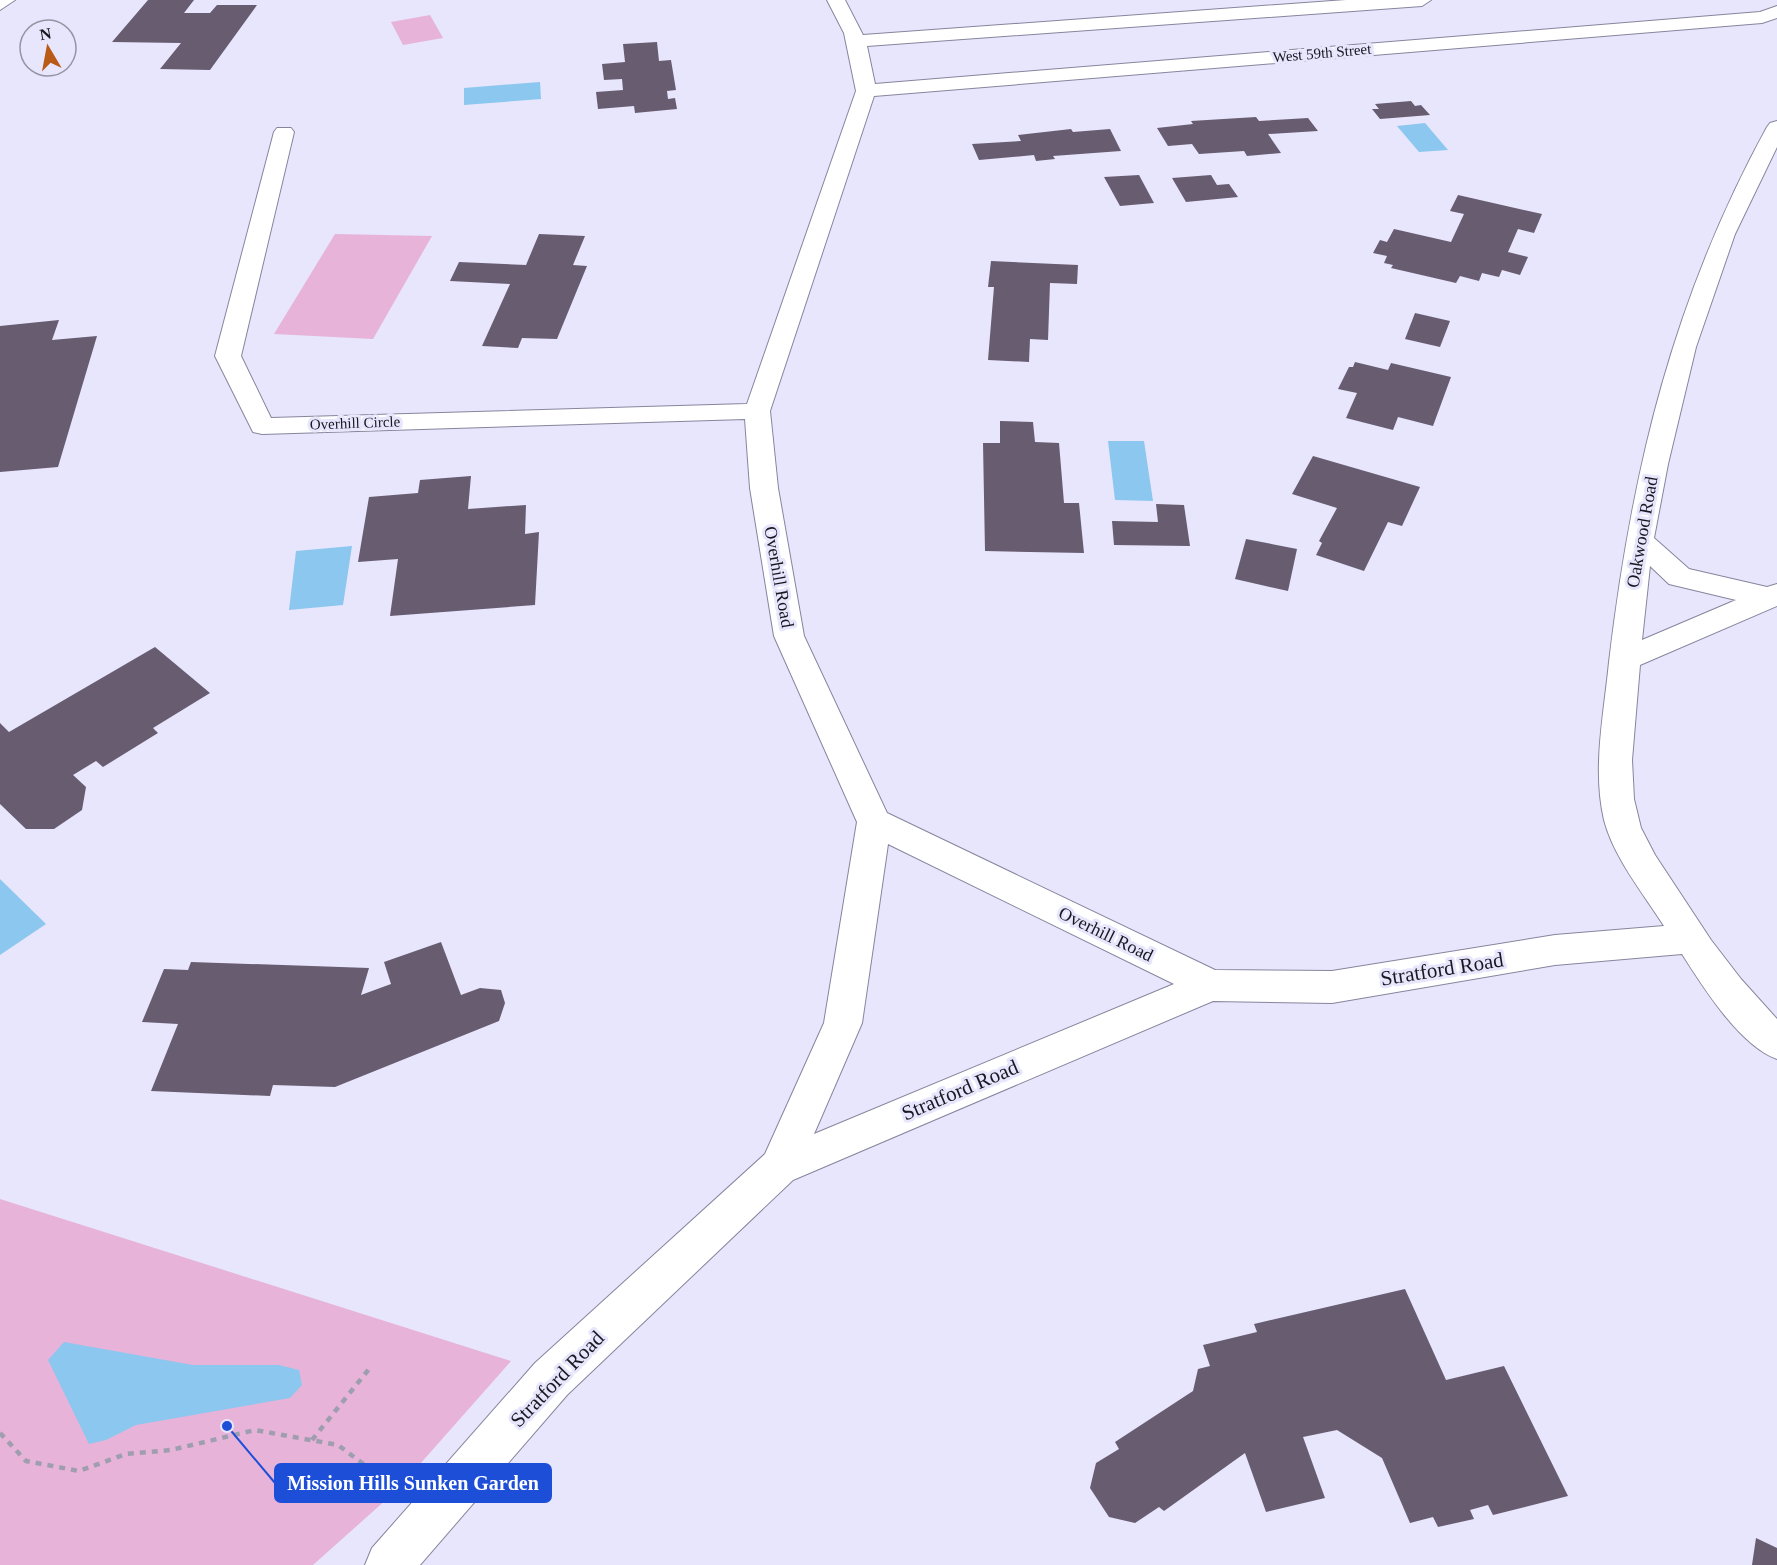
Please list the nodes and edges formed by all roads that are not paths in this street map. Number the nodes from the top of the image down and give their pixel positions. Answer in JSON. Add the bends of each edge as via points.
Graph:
{"nodes":[{"id":1,"x":6,"y":0,"type":"edge"},
{"id":2,"x":836,"y":0,"type":"edge"},
{"id":3,"x":1422,"y":0,"type":"edge"},
{"id":4,"x":0,"y":4,"type":"edge"},
{"id":5,"x":1772,"y":17,"type":"edge"},
{"id":6,"x":858,"y":41,"type":"junction"},
{"id":7,"x":866,"y":91,"type":"junction"},
{"id":8,"x":1777,"y":127,"type":"edge"},
{"id":9,"x":284,"y":132,"type":"dead end"},
{"id":10,"x":757,"y":411,"type":"junction"},
{"id":11,"x":1640,"y":541,"type":"junction"},
{"id":12,"x":1772,"y":595,"type":"edge"},
{"id":13,"x":1626,"y":659,"type":"junction"},
{"id":14,"x":874,"y":822,"type":"junction"},
{"id":15,"x":1690,"y":939,"type":"junction"},
{"id":16,"x":1211,"y":985,"type":"junction"},
{"id":17,"x":1777,"y":1043,"type":"edge"},
{"id":18,"x":779,"y":1167,"type":"junction"},
{"id":19,"x":389,"y":1565,"type":"edge"}],
"edges":[{"from":1,"to":4,"type":"street"},
{"from":2,"to":6,"type":"street","name":"Overhill Road"},
{"from":3,"to":6,"type":"street"},
{"from":5,"to":7,"type":"street","name":"West 59th Street"},
{"from":6,"to":7,"type":"street","name":"Overhill Road"},
{"from":7,"to":10,"type":"street","name":"Overhill Road"},
{"from":8,"to":11,"type":"street","name":"Oakwood Road","via":[[1727,226],[1702,292],[1670,398]]},
{"from":9,"to":10,"type":"street","name":"Overhill Circle","via":[[228,356],[262,426]]},
{"from":10,"to":14,"type":"street","name":"Overhill Road","via":[[764,488],[789,636]]},
{"from":11,"to":12,"type":"street","via":[[1679,578]]},
{"from":11,"to":13,"type":"street","name":"Oakwood Road"},
{"from":12,"to":13,"type":"street"},
{"from":13,"to":15,"type":"street","name":"Oakwood Road","via":[[1613,762],[1621,821],[1640,860]]},
{"from":14,"to":16,"type":"street","name":"Overhill Road"},
{"from":14,"to":18,"type":"street","via":[[843,1023]]},
{"from":15,"to":16,"type":"street","name":"Stratford Road","via":[[1555,950],[1332,987]]},
{"from":15,"to":17,"type":"street","name":"Oakwood Road","via":[[1762,1030]]},
{"from":16,"to":18,"type":"street","name":"Stratford Road"},
{"from":18,"to":19,"type":"street","name":"Stratford Road","via":[[551,1379]]}]}
